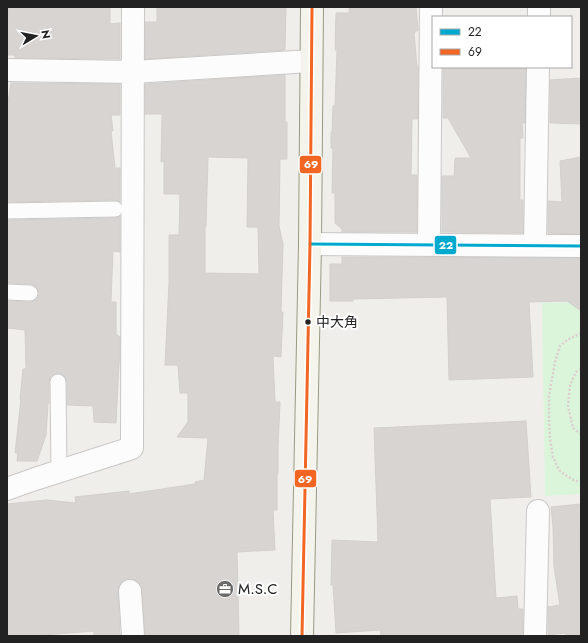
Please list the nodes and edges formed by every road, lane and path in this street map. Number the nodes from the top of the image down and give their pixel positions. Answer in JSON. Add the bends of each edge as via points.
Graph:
{"nodes":[{"id":1,"x":133,"y":7,"type":"edge"},
{"id":2,"x":312,"y":7,"type":"edge"},
{"id":3,"x":431,"y":7,"type":"edge"},
{"id":4,"x":311,"y":61,"type":"junction"},
{"id":5,"x":538,"y":68,"type":"edge"},
{"id":6,"x":7,"y":70,"type":"edge"},
{"id":7,"x":133,"y":72,"type":"junction"},
{"id":8,"x":115,"y":209,"type":"dead end"},
{"id":9,"x":7,"y":211,"type":"edge"},
{"id":10,"x":310,"y":244,"type":"junction"},
{"id":11,"x":429,"y":245,"type":"junction"},
{"id":12,"x":535,"y":245,"type":"junction"},
{"id":13,"x":581,"y":246,"type":"edge"},
{"id":14,"x":7,"y":292,"type":"edge"},
{"id":15,"x":30,"y":293,"type":"dead end"},
{"id":16,"x":581,"y":333,"type":"edge"},
{"id":17,"x":581,"y":370,"type":"edge"},
{"id":18,"x":58,"y":382,"type":"dead end"},
{"id":19,"x":581,"y":434,"type":"edge"},
{"id":20,"x":59,"y":471,"type":"junction"},
{"id":21,"x":581,"y":481,"type":"edge"},
{"id":22,"x":7,"y":489,"type":"edge"},
{"id":23,"x":538,"y":511,"type":"dead end"},
{"id":24,"x":130,"y":591,"type":"dead end"},
{"id":25,"x":133,"y":636,"type":"edge"},
{"id":26,"x":302,"y":636,"type":"edge"},
{"id":27,"x":535,"y":636,"type":"edge"}],
"edges":[{"from":1,"to":7,"type":"street"},
{"from":2,"to":4,"type":"street"},
{"from":3,"to":11,"type":"street"},
{"from":4,"to":7,"type":"street"},
{"from":4,"to":10,"type":"street"},
{"from":5,"to":12,"type":"street"},
{"from":6,"to":7,"type":"street"},
{"from":7,"to":20,"type":"street","via":[[132,448]]},
{"from":8,"to":9,"type":"lane"},
{"from":10,"to":11,"type":"street"},
{"from":10,"to":26,"type":"street"},
{"from":11,"to":12,"type":"street"},
{"from":12,"to":13,"type":"street"},
{"from":14,"to":15,"type":"lane"},
{"from":16,"to":21,"type":"path","via":[[560,346],[549,396],[553,457],[559,470],[575,481]]},
{"from":17,"to":19,"type":"path","via":[[576,372],[570,385],[568,406],[573,428]]},
{"from":18,"to":20,"type":"lane"},
{"from":20,"to":22,"type":"street"},
{"from":23,"to":27,"type":"street"},
{"from":24,"to":25,"type":"street"}]}
